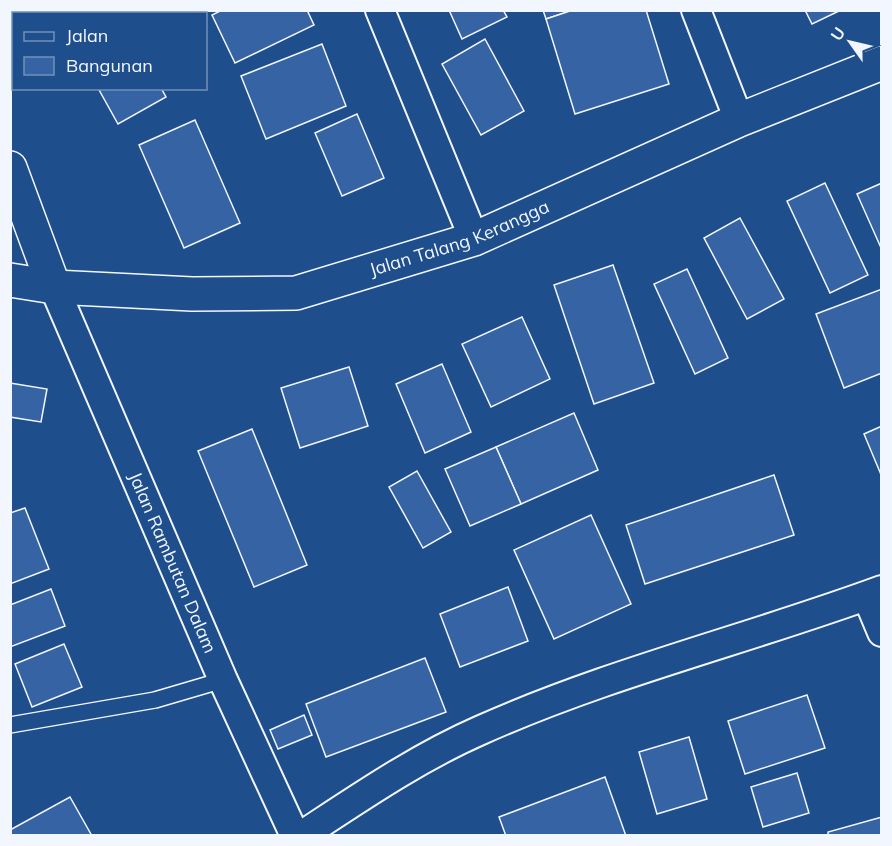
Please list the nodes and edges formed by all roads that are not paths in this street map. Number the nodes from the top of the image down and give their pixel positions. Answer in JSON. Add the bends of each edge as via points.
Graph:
{"nodes":[{"id":1,"x":380,"y":10,"type":"edge"},
{"id":2,"x":696,"y":10,"type":"edge"},
{"id":3,"x":882,"y":63,"type":"edge"},
{"id":4,"x":739,"y":120,"type":"junction"},
{"id":5,"x":10,"y":168,"type":"edge"},
{"id":6,"x":474,"y":239,"type":"junction"},
{"id":7,"x":10,"y":280,"type":"edge"},
{"id":8,"x":54,"y":287,"type":"junction"},
{"id":9,"x":874,"y":593,"type":"edge"},
{"id":10,"x":882,"y":632,"type":"edge"},
{"id":11,"x":223,"y":680,"type":"junction"},
{"id":12,"x":10,"y":725,"type":"edge"},
{"id":13,"x":295,"y":836,"type":"edge"},
{"id":14,"x":301,"y":836,"type":"edge"}],
"edges":[{"from":1,"to":6,"type":"street"},
{"from":2,"to":4,"type":"street"},
{"from":3,"to":4,"type":"street","name":"Jalan Talang Kerangga"},
{"from":4,"to":6,"type":"street","name":"Jalan Talang Kerangga"},
{"from":5,"to":8,"type":"street"},
{"from":6,"to":8,"type":"street","name":"Jalan Talang Kerangga","via":[[296,293],[192,294]]},
{"from":7,"to":8,"type":"street","name":"Jalan Talang Kerangga"},
{"from":8,"to":11,"type":"street","name":"Jalan Rambutan Dalam"},
{"from":9,"to":10,"type":"street"},
{"from":9,"to":14,"type":"street","via":[[597,683],[481,730],[398,772]]},
{"from":11,"to":12,"type":"lane","via":[[155,700]]},
{"from":11,"to":13,"type":"street","name":"Jalan Rambutan Dalam"}]}
